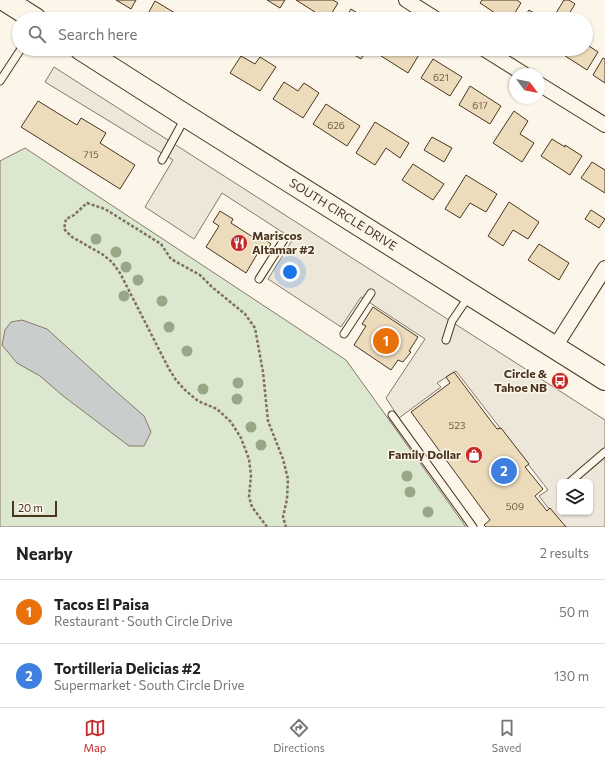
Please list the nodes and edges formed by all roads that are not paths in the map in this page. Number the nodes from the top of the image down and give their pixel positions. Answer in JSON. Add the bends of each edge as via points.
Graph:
{"nodes":[{"id":1,"x":5,"y":0,"type":"edge"},
{"id":2,"x":406,"y":0,"type":"edge"},
{"id":3,"x":24,"y":12,"type":"edge"},
{"id":4,"x":425,"y":12,"type":"edge"},
{"id":5,"x":16,"y":56,"type":"edge"},
{"id":6,"x":92,"y":56,"type":"edge"},
{"id":7,"x":495,"y":56,"type":"edge"},
{"id":8,"x":514,"y":68,"type":"edge"},
{"id":9,"x":0,"y":79,"type":"edge"},
{"id":10,"x":545,"y":88,"type":"edge"},
{"id":11,"x":186,"y":116,"type":"junction"},
{"id":12,"x":605,"y":125,"type":"edge"},
{"id":13,"x":162,"y":160,"type":"dead end"},
{"id":14,"x":284,"y":238,"type":"dead end"},
{"id":15,"x":605,"y":268,"type":"edge"},
{"id":16,"x":259,"y":279,"type":"dead end"},
{"id":17,"x":371,"y":293,"type":"dead end"},
{"id":18,"x":470,"y":294,"type":"junction"},
{"id":19,"x":344,"y":334,"type":"dead end"},
{"id":20,"x":446,"y":340,"type":"dead end"},
{"id":21,"x":555,"y":347,"type":"junction"},
{"id":22,"x":605,"y":379,"type":"edge"},
{"id":23,"x":392,"y":415,"type":"dead end"},
{"id":24,"x":605,"y":452,"type":"edge"},
{"id":25,"x":574,"y":479,"type":"edge"},
{"id":26,"x":473,"y":527,"type":"edge"}],
"edges":[{"from":1,"to":3,"type":"main road"},
{"from":2,"to":4,"type":"street"},
{"from":5,"to":9,"type":"lane"},
{"from":6,"to":11,"type":"main road","name":"SOUTH CIRCLE DRIVE"},
{"from":7,"to":8,"type":"street"},
{"from":10,"to":12,"type":"street"},
{"from":11,"to":13,"type":"lane"},
{"from":11,"to":18,"type":"main road","name":"SOUTH CIRCLE DRIVE"},
{"from":14,"to":16,"type":"lane"},
{"from":15,"to":21,"type":"street"},
{"from":17,"to":19,"type":"lane"},
{"from":18,"to":20,"type":"lane","via":[[452,321]]},
{"from":18,"to":21,"type":"main road","name":"SOUTH CIRCLE DRIVE"},
{"from":21,"to":22,"type":"main road","name":"SOUTH CIRCLE DRIVE"},
{"from":23,"to":26,"type":"lane"},
{"from":24,"to":25,"type":"lane"}]}
